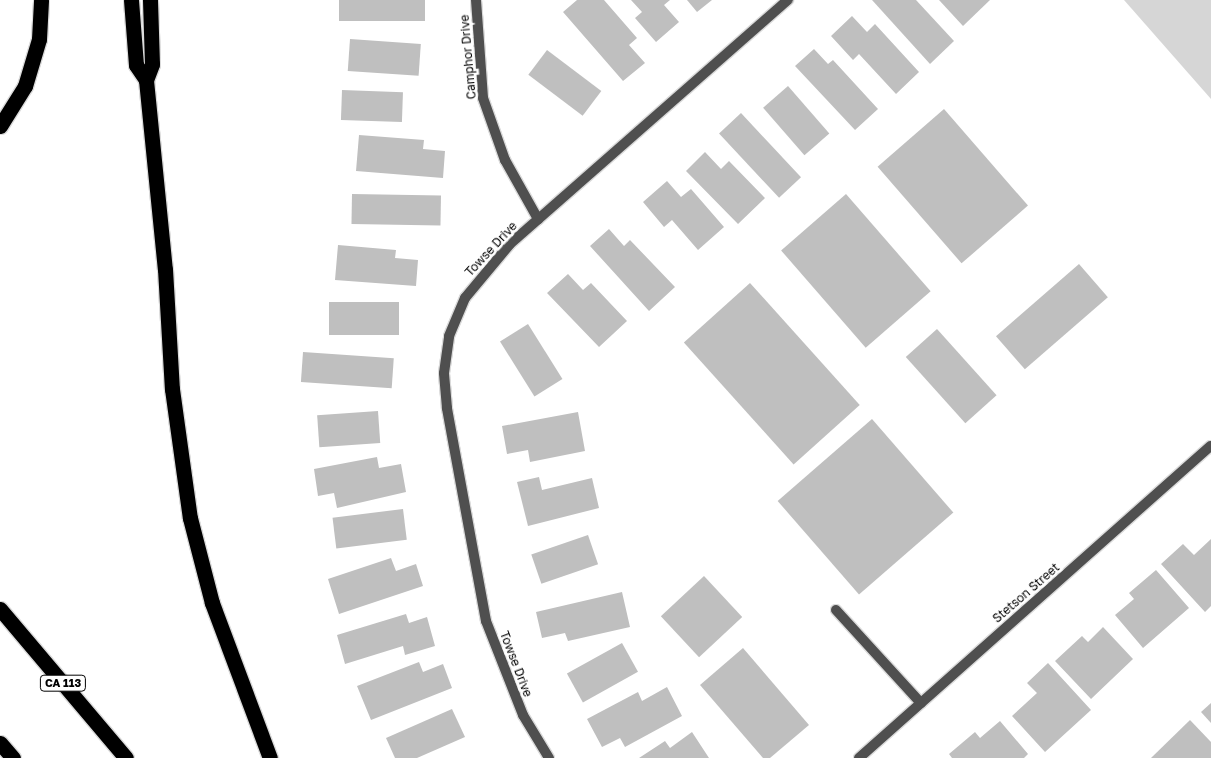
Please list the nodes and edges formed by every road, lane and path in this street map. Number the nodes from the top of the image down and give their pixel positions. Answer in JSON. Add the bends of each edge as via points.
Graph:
{"nodes":[{"id":1,"x":41,"y":0,"type":"edge"},
{"id":2,"x":131,"y":0,"type":"edge"},
{"id":3,"x":150,"y":0,"type":"edge"},
{"id":4,"x":476,"y":0,"type":"edge"},
{"id":5,"x":788,"y":0,"type":"edge"},
{"id":6,"x":146,"y":80,"type":"junction"},
{"id":7,"x":0,"y":126,"type":"edge"},
{"id":8,"x":538,"y":219,"type":"junction"},
{"id":9,"x":1211,"y":446,"type":"edge"},
{"id":10,"x":0,"y":609,"type":"edge"},
{"id":11,"x":836,"y":610,"type":"dead end"},
{"id":12,"x":921,"y":702,"type":"junction"},
{"id":13,"x":0,"y":743,"type":"edge"},
{"id":14,"x":13,"y":758,"type":"edge"},
{"id":15,"x":126,"y":758,"type":"edge"},
{"id":16,"x":270,"y":758,"type":"edge"},
{"id":17,"x":549,"y":758,"type":"edge"},
{"id":18,"x":859,"y":758,"type":"edge"}],
"edges":[{"from":1,"to":7,"type":"highway","via":[[38,38],[25,86]]},
{"from":2,"to":6,"type":"highway","via":[[136,65]]},
{"from":3,"to":6,"type":"highway","via":[[152,64]]},
{"from":4,"to":8,"type":"street","name":"Camphor Drive","via":[[483,98],[505,160]]},
{"from":5,"to":8,"type":"street","name":"Towse Drive"},
{"from":6,"to":16,"type":"highway","via":[[165,269],[172,389],[190,518],[212,603]]},
{"from":8,"to":17,"type":"street","name":"Towse Drive","via":[[484,272],[464,298],[449,336],[444,373],[486,621],[523,715]]},
{"from":9,"to":12,"type":"street","name":"Stetson Street"},
{"from":10,"to":15,"type":"highway","number":"CA 113"},
{"from":11,"to":12,"type":"street"},
{"from":12,"to":18,"type":"street","name":"Stetson Street"},
{"from":13,"to":14,"type":"highway"}]}
